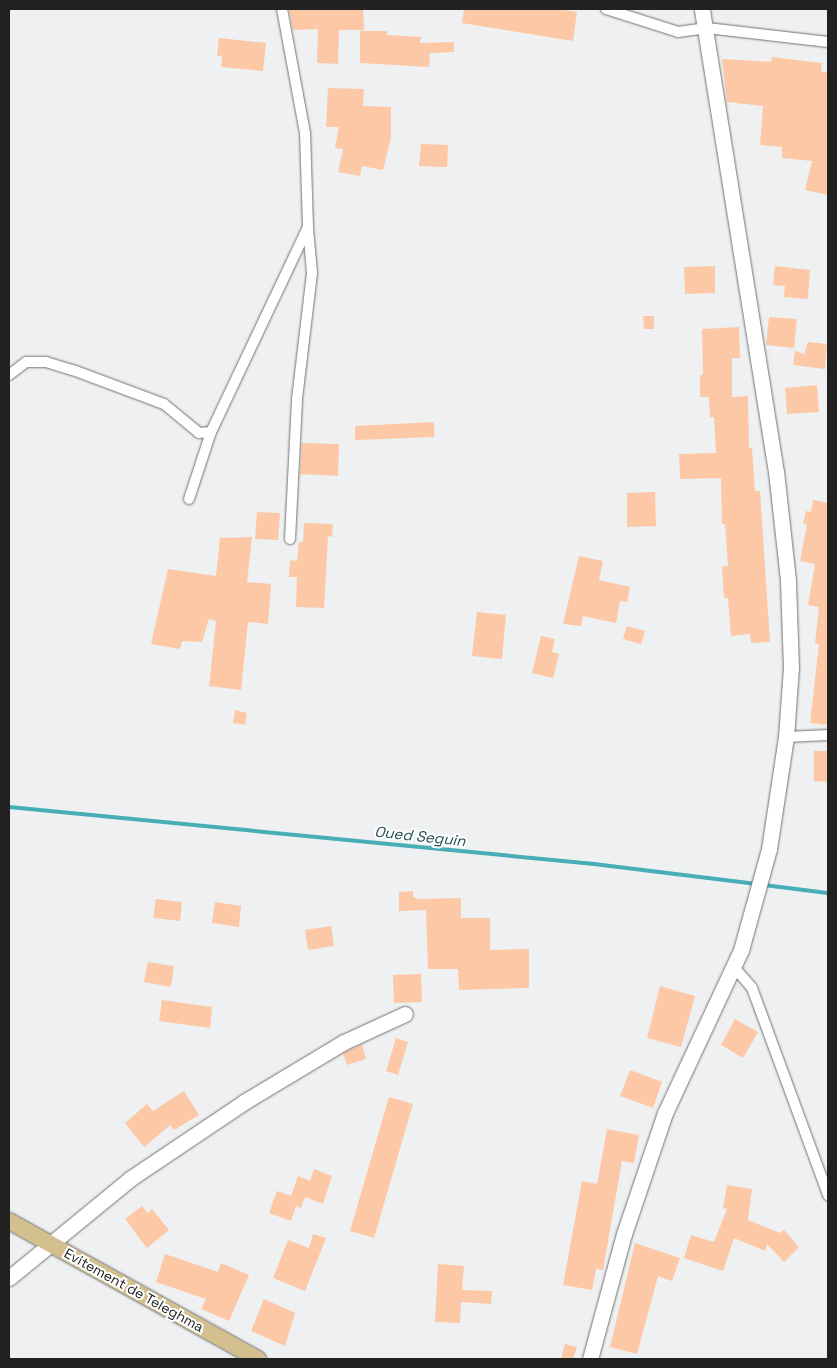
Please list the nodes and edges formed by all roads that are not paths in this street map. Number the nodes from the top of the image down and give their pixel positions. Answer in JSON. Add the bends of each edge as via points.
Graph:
{"nodes":[{"id":1,"x":282,"y":9,"type":"edge"},
{"id":2,"x":606,"y":9,"type":"edge"},
{"id":3,"x":702,"y":9,"type":"edge"},
{"id":4,"x":707,"y":28,"type":"junction"},
{"id":5,"x":828,"y":42,"type":"edge"},
{"id":6,"x":308,"y":227,"type":"junction"},
{"id":7,"x":9,"y":375,"type":"edge"},
{"id":8,"x":211,"y":432,"type":"junction"},
{"id":9,"x":189,"y":499,"type":"dead end"},
{"id":10,"x":290,"y":539,"type":"dead end"},
{"id":11,"x":828,"y":735,"type":"edge"},
{"id":12,"x":786,"y":737,"type":"junction"},
{"id":13,"x":733,"y":966,"type":"junction"},
{"id":14,"x":405,"y":1014,"type":"dead end"},
{"id":15,"x":828,"y":1196,"type":"edge"},
{"id":16,"x":9,"y":1221,"type":"edge"},
{"id":17,"x":49,"y":1242,"type":"junction"},
{"id":18,"x":9,"y":1278,"type":"edge"},
{"id":19,"x":258,"y":1359,"type":"edge"},
{"id":20,"x":590,"y":1359,"type":"edge"}],
"edges":[{"from":1,"to":6,"type":"street","via":[[305,133]]},
{"from":2,"to":4,"type":"street","via":[[678,32]]},
{"from":3,"to":4,"type":"main road"},
{"from":4,"to":5,"type":"street"},
{"from":4,"to":12,"type":"main road","via":[[776,472],[788,580],[791,668]]},
{"from":6,"to":8,"type":"street"},
{"from":6,"to":10,"type":"street","via":[[312,273],[297,399]]},
{"from":7,"to":8,"type":"street","via":[[26,362],[46,362],[164,404],[199,433]]},
{"from":8,"to":9,"type":"street"},
{"from":11,"to":12,"type":"street"},
{"from":12,"to":13,"type":"main road","via":[[769,849],[741,950]]},
{"from":13,"to":15,"type":"street","via":[[752,988]]},
{"from":13,"to":20,"type":"main road","via":[[665,1113],[624,1234]]},
{"from":14,"to":17,"type":"main road","via":[[344,1042],[244,1102],[131,1178]]},
{"from":16,"to":17,"type":"main road","name":"Evitement de Teleghma"},
{"from":17,"to":18,"type":"main road"},
{"from":17,"to":19,"type":"main road","name":"Evitement de Teleghma"}]}
